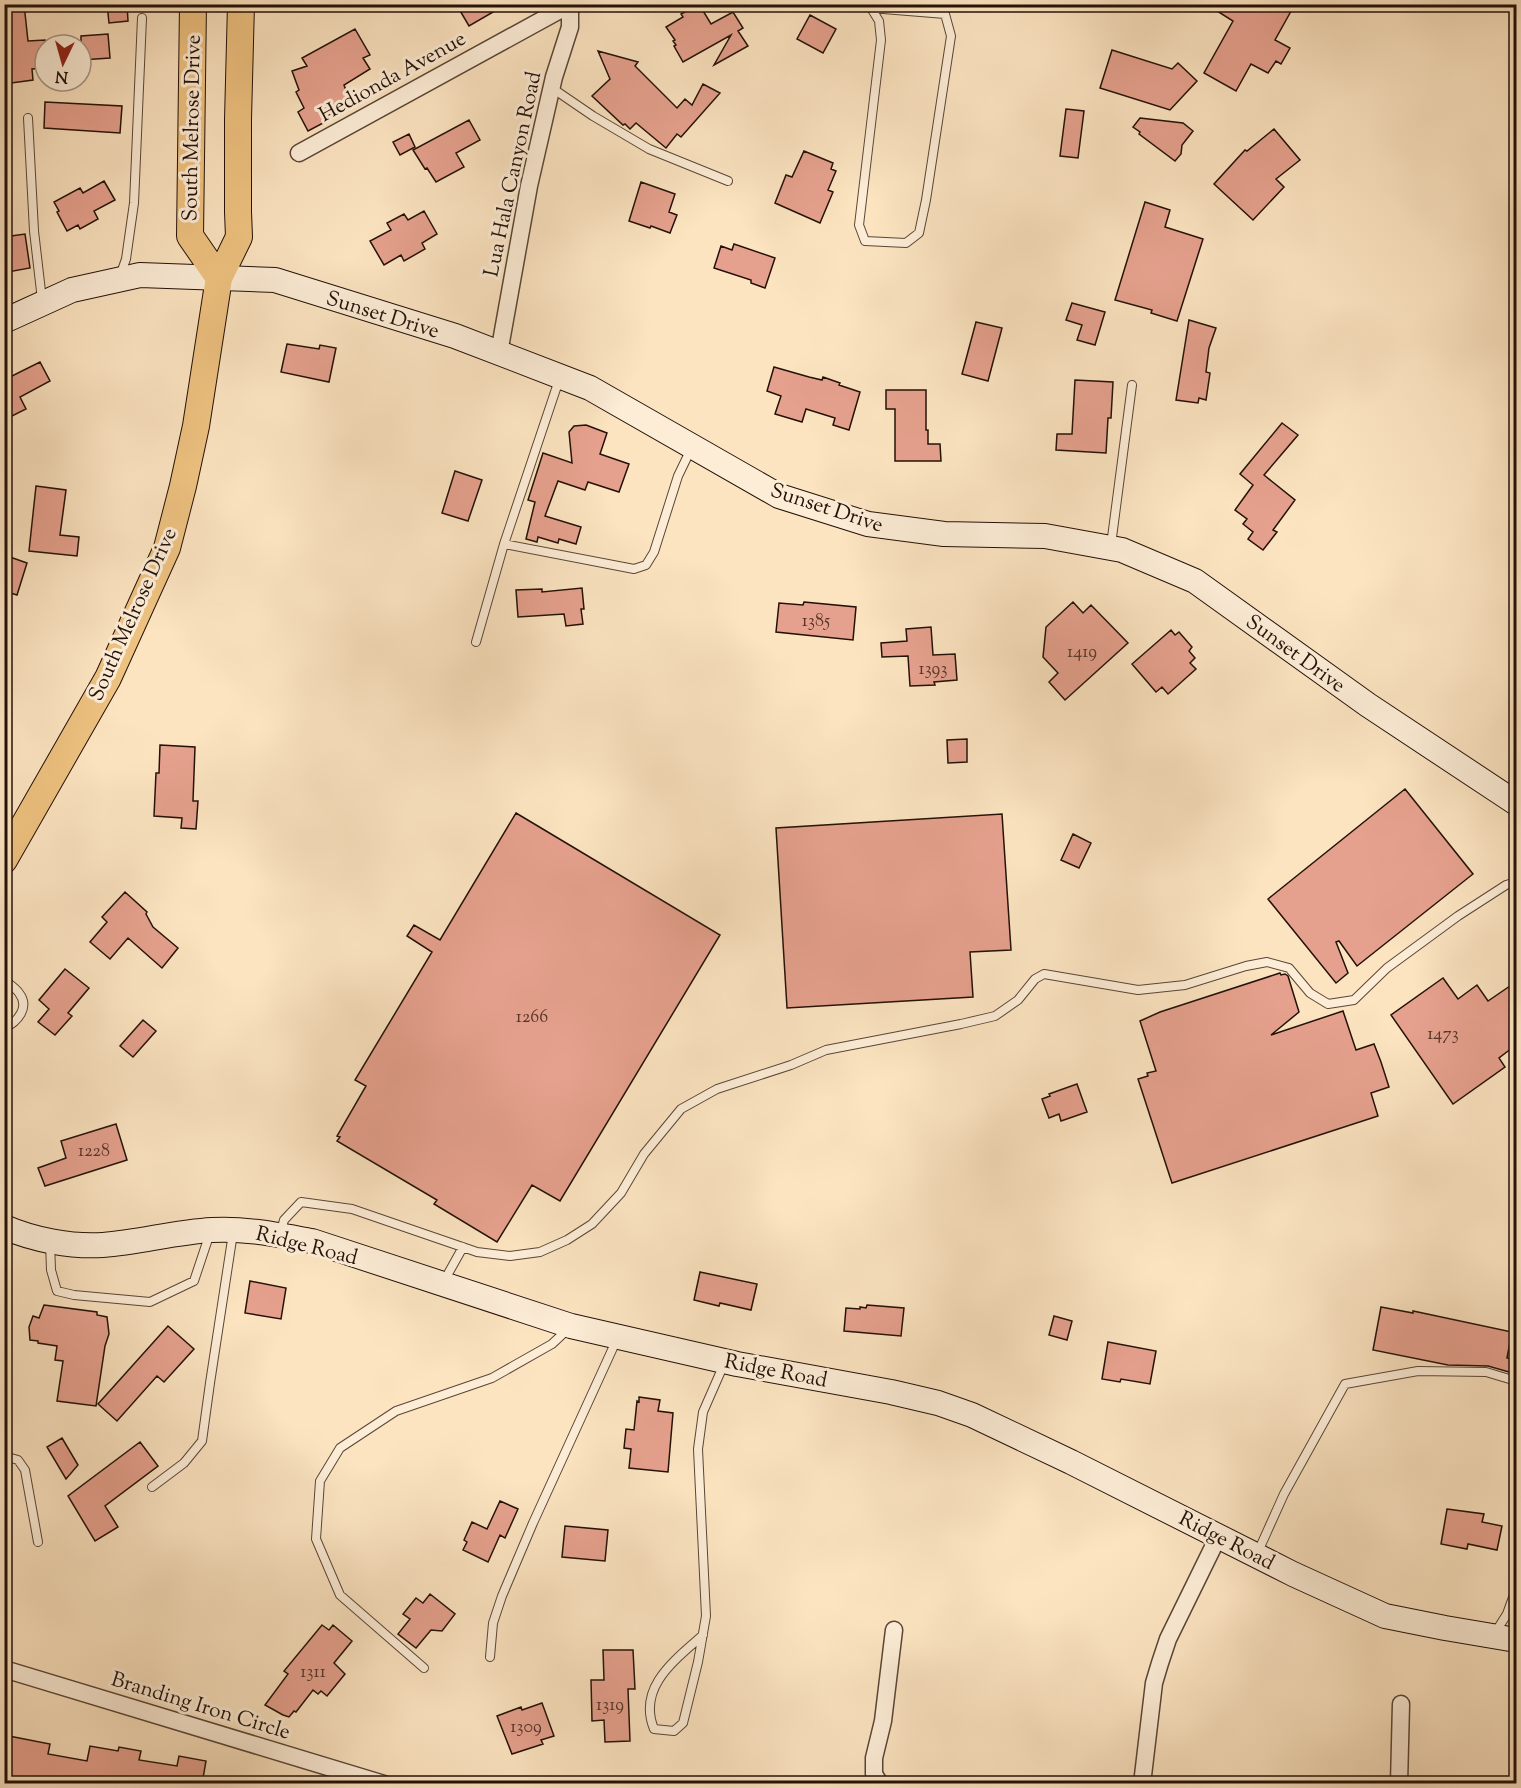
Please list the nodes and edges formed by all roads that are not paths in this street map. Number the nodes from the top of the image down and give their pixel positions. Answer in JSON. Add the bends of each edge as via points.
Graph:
{"nodes":[{"id":1,"x":193,"y":4,"type":"edge"},
{"id":2,"x":241,"y":4,"type":"edge"},
{"id":3,"x":570,"y":5,"type":"edge"},
{"id":4,"x":868,"y":6,"type":"edge"},
{"id":5,"x":142,"y":18,"type":"dead end"},
{"id":6,"x":552,"y":88,"type":"junction"},
{"id":7,"x":28,"y":118,"type":"dead end"},
{"id":8,"x":299,"y":153,"type":"dead end"},
{"id":9,"x":728,"y":181,"type":"dead end"},
{"id":10,"x":219,"y":278,"type":"junction"},
{"id":11,"x":119,"y":279,"type":"junction"},
{"id":12,"x":43,"y":303,"type":"junction"},
{"id":13,"x":4,"y":321,"type":"edge"},
{"id":14,"x":499,"y":353,"type":"junction"},
{"id":15,"x":560,"y":376,"type":"junction"},
{"id":16,"x":1132,"y":386,"type":"dead end"},
{"id":17,"x":692,"y":447,"type":"junction"},
{"id":18,"x":504,"y":544,"type":"junction"},
{"id":19,"x":1111,"y":548,"type":"junction"},
{"id":20,"x":476,"y":642,"type":"dead end"},
{"id":21,"x":1516,"y":803,"type":"edge"},
{"id":22,"x":4,"y":860,"type":"edge"},
{"id":23,"x":1516,"y":882,"type":"edge"},
{"id":24,"x":4,"y":980,"type":"edge"},
{"id":25,"x":4,"y":1028,"type":"edge"},
{"id":26,"x":4,"y":1227,"type":"edge"},
{"id":27,"x":223,"y":1230,"type":"junction"},
{"id":28,"x":280,"y":1235,"type":"junction"},
{"id":29,"x":50,"y":1240,"type":"junction"},
{"id":30,"x":463,"y":1247,"type":"junction"},
{"id":31,"x":442,"y":1284,"type":"junction"},
{"id":32,"x":571,"y":1326,"type":"junction"},
{"id":33,"x":617,"y":1337,"type":"junction"},
{"id":34,"x":726,"y":1361,"type":"junction"},
{"id":35,"x":1516,"y":1381,"type":"edge"},
{"id":36,"x":4,"y":1456,"type":"edge"},
{"id":37,"x":152,"y":1487,"type":"dead end"},
{"id":38,"x":1219,"y":1536,"type":"junction"},
{"id":39,"x":38,"y":1542,"type":"dead end"},
{"id":40,"x":1257,"y":1555,"type":"junction"},
{"id":41,"x":1516,"y":1589,"type":"edge"},
{"id":42,"x":894,"y":1630,"type":"dead end"},
{"id":43,"x":703,"y":1635,"type":"junction"},
{"id":44,"x":1505,"y":1638,"type":"edge"},
{"id":45,"x":490,"y":1657,"type":"dead end"},
{"id":46,"x":424,"y":1668,"type":"dead end"},
{"id":47,"x":4,"y":1669,"type":"edge"},
{"id":48,"x":1401,"y":1704,"type":"dead end"},
{"id":49,"x":384,"y":1784,"type":"edge"},
{"id":50,"x":880,"y":1784,"type":"edge"},
{"id":51,"x":1142,"y":1784,"type":"edge"},
{"id":52,"x":1399,"y":1784,"type":"edge"}],
"edges":[{"from":1,"to":10,"type":"main road","name":"South Melrose Drive","via":[[190,236]]},
{"from":2,"to":10,"type":"main road","name":"South Melrose Drive","via":[[239,237]]},
{"from":3,"to":6,"type":"street","name":"Lua Hala Canyon Road","via":[[570,27]]},
{"from":3,"to":8,"type":"street","name":"Hedionda Avenue"},
{"from":4,"to":4,"type":"lane","via":[[879,21],[881,40],[859,225],[865,241],[906,243],[919,233],[951,36],[945,14]]},
{"from":5,"to":11,"type":"lane","via":[[134,203]]},
{"from":6,"to":9,"type":"lane","via":[[649,149]]},
{"from":6,"to":14,"type":"street","name":"Lua Hala Canyon Road"},
{"from":7,"to":12,"type":"lane","via":[[34,231]]},
{"from":10,"to":11,"type":"main road","name":"Sunset Drive","via":[[140,275]]},
{"from":10,"to":14,"type":"main road","name":"Sunset Drive","via":[[275,280]]},
{"from":10,"to":22,"type":"main road","name":"South Melrose Drive","via":[[196,426],[167,548],[108,678]]},
{"from":11,"to":12,"type":"main road","name":"Sunset Drive","via":[[72,290]]},
{"from":12,"to":13,"type":"main road","name":"Sunset Drive"},
{"from":14,"to":15,"type":"main road","name":"Sunset Drive"},
{"from":15,"to":17,"type":"main road","name":"Sunset Drive","via":[[590,388]]},
{"from":15,"to":18,"type":"lane"},
{"from":16,"to":19,"type":"lane"},
{"from":17,"to":18,"type":"lane","via":[[646,565],[633,569]]},
{"from":17,"to":19,"type":"main road","name":"Sunset Drive","via":[[779,496],[868,524],[944,534],[1045,536]]},
{"from":18,"to":20,"type":"lane"},
{"from":19,"to":21,"type":"main road","name":"Sunset Drive","via":[[1195,581],[1368,705]]},
{"from":23,"to":30,"type":"lane","via":[[1458,916],[1387,968],[1354,1000],[1328,1004],[1310,993],[1289,968],[1267,962],[1185,986],[1138,990],[1044,974],[995,1016],[826,1050],[717,1089],[681,1109],[644,1154],[621,1193],[592,1224],[567,1240],[540,1252],[510,1256]]},
{"from":24,"to":25,"type":"lane","via":[[24,1001],[17,1020]]},
{"from":26,"to":29,"type":"main road","name":"Ridge Road"},
{"from":27,"to":28,"type":"main road","name":"Ridge Road"},
{"from":27,"to":29,"type":"main road","name":"Ridge Road","via":[[102,1245]]},
{"from":27,"to":29,"type":"lane","via":[[194,1281],[150,1302],[57,1291],[51,1270]]},
{"from":27,"to":37,"type":"lane","via":[[202,1441],[184,1463]]},
{"from":28,"to":30,"type":"lane","via":[[284,1220],[302,1202],[352,1209]]},
{"from":28,"to":31,"type":"main road","name":"Ridge Road","via":[[312,1241]]},
{"from":30,"to":31,"type":"lane"},
{"from":31,"to":32,"type":"main road","name":"Ridge Road"},
{"from":32,"to":33,"type":"main road","name":"Ridge Road"},
{"from":32,"to":46,"type":"lane","via":[[552,1344],[492,1377],[396,1411],[340,1448],[320,1480],[316,1539],[340,1595]]},
{"from":33,"to":34,"type":"main road","name":"Ridge Road"},
{"from":33,"to":45,"type":"lane","via":[[502,1596],[492,1623]]},
{"from":34,"to":38,"type":"main road","name":"Ridge Road","via":[[938,1402],[1061,1457]]},
{"from":34,"to":43,"type":"lane","via":[[703,1412],[699,1449],[706,1616]]},
{"from":35,"to":40,"type":"lane","via":[[1486,1372],[1418,1371],[1345,1384],[1284,1494]]},
{"from":36,"to":39,"type":"lane","via":[[18,1460],[26,1470]]},
{"from":38,"to":40,"type":"main road","name":"Ridge Road"},
{"from":38,"to":51,"type":"street","via":[[1160,1663]]},
{"from":40,"to":44,"type":"main road","name":"Ridge Road","via":[[1385,1616]]},
{"from":41,"to":44,"type":"lane"},
{"from":42,"to":50,"type":"street","via":[[883,1721],[874,1758],[874,1774]]},
{"from":43,"to":43,"type":"lane","via":[[683,1723],[674,1731],[654,1729],[649,1703],[656,1684],[669,1666]]},
{"from":47,"to":49,"type":"street","name":"Branding Iron Circle"},
{"from":48,"to":52,"type":"street"}]}
